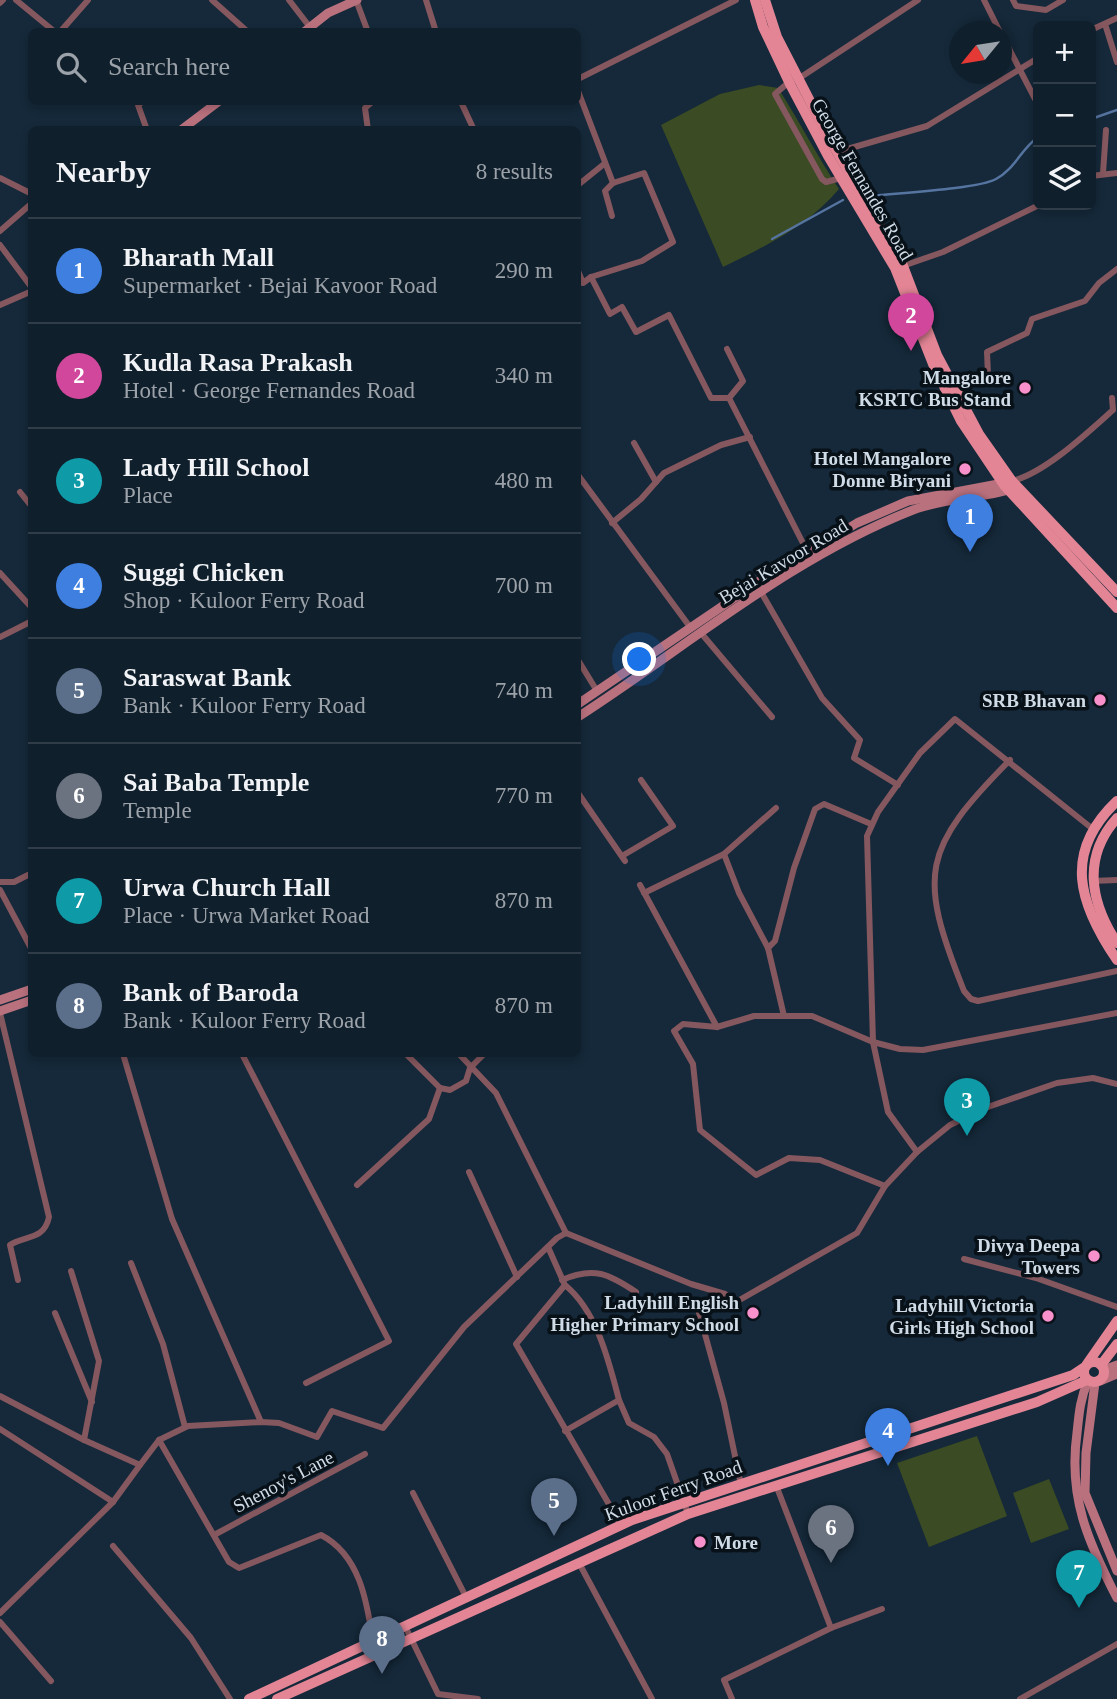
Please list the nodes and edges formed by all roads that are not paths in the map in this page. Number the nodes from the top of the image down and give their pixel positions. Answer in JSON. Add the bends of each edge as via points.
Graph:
{"nodes":[{"id":1,"x":16,"y":0,"type":"edge"},
{"id":2,"x":88,"y":0,"type":"edge"},
{"id":3,"x":212,"y":0,"type":"edge"},
{"id":4,"x":289,"y":0,"type":"edge"},
{"id":5,"x":356,"y":0,"type":"edge"},
{"id":6,"x":426,"y":0,"type":"edge"},
{"id":7,"x":736,"y":0,"type":"edge"},
{"id":8,"x":755,"y":0,"type":"edge"},
{"id":9,"x":765,"y":0,"type":"edge"},
{"id":10,"x":918,"y":0,"type":"edge"},
{"id":11,"x":984,"y":0,"type":"edge"},
{"id":12,"x":1013,"y":0,"type":"edge"},
{"id":13,"x":1063,"y":0,"type":"edge"},
{"id":14,"x":1117,"y":18,"type":"edge"},
{"id":15,"x":994,"y":21,"type":"edge"},
{"id":16,"x":1105,"y":24,"type":"junction"},
{"id":17,"x":52,"y":28,"type":"edge"},
{"id":18,"x":61,"y":28,"type":"edge"},
{"id":19,"x":244,"y":28,"type":"edge"},
{"id":20,"x":305,"y":28,"type":"edge"},
{"id":21,"x":307,"y":28,"type":"edge"},
{"id":22,"x":366,"y":28,"type":"edge"},
{"id":23,"x":435,"y":28,"type":"edge"},
{"id":24,"x":1096,"y":28,"type":"edge"},
{"id":25,"x":1012,"y":55,"type":"edge"},
{"id":26,"x":1033,"y":61,"type":"edge"},
{"id":27,"x":1117,"y":62,"type":"edge"},
{"id":28,"x":1020,"y":70,"type":"junction"},
{"id":29,"x":581,"y":78,"type":"edge"},
{"id":30,"x":793,"y":80,"type":"junction"},
{"id":31,"x":1033,"y":95,"type":"edge"},
{"id":32,"x":581,"y":99,"type":"edge"},
{"id":33,"x":138,"y":105,"type":"edge"},
{"id":34,"x":214,"y":105,"type":"edge"},
{"id":35,"x":368,"y":105,"type":"edge"},
{"id":36,"x":462,"y":105,"type":"edge"},
{"id":37,"x":144,"y":126,"type":"edge"},
{"id":38,"x":186,"y":126,"type":"edge"},
{"id":39,"x":367,"y":126,"type":"edge"},
{"id":40,"x":472,"y":126,"type":"edge"},
{"id":41,"x":1107,"y":131,"type":"dead end"},
{"id":42,"x":837,"y":152,"type":"junction"},
{"id":43,"x":604,"y":164,"type":"junction"},
{"id":44,"x":1103,"y":173,"type":"junction"},
{"id":45,"x":1117,"y":173,"type":"edge"},
{"id":46,"x":1096,"y":175,"type":"edge"},
{"id":47,"x":0,"y":178,"type":"edge"},
{"id":48,"x":841,"y":178,"type":"junction"},
{"id":49,"x":581,"y":183,"type":"edge"},
{"id":50,"x":613,"y":183,"type":"junction"},
{"id":51,"x":28,"y":192,"type":"edge"},
{"id":52,"x":28,"y":206,"type":"edge"},
{"id":53,"x":1033,"y":207,"type":"edge"},
{"id":54,"x":612,"y":216,"type":"dead end"},
{"id":55,"x":0,"y":231,"type":"edge"},
{"id":56,"x":0,"y":245,"type":"edge"},
{"id":57,"x":899,"y":267,"type":"junction"},
{"id":58,"x":1117,"y":269,"type":"edge"},
{"id":59,"x":591,"y":277,"type":"junction"},
{"id":60,"x":28,"y":282,"type":"edge"},
{"id":61,"x":581,"y":284,"type":"edge"},
{"id":62,"x":28,"y":286,"type":"edge"},
{"id":63,"x":0,"y":305,"type":"edge"},
{"id":64,"x":727,"y":349,"type":"dead end"},
{"id":65,"x":957,"y":392,"type":"junction"},
{"id":66,"x":729,"y":398,"type":"junction"},
{"id":67,"x":1112,"y":398,"type":"dead end"},
{"id":68,"x":750,"y":437,"type":"junction"},
{"id":69,"x":634,"y":443,"type":"dead end"},
{"id":70,"x":581,"y":479,"type":"edge"},
{"id":71,"x":656,"y":482,"type":"junction"},
{"id":72,"x":1010,"y":485,"type":"junction"},
{"id":73,"x":20,"y":492,"type":"dead end"},
{"id":74,"x":28,"y":502,"type":"edge"},
{"id":75,"x":612,"y":523,"type":"junction"},
{"id":76,"x":807,"y":551,"type":"junction"},
{"id":77,"x":813,"y":561,"type":"junction"},
{"id":78,"x":0,"y":573,"type":"edge"},
{"id":79,"x":761,"y":592,"type":"junction"},
{"id":80,"x":1117,"y":592,"type":"edge"},
{"id":81,"x":28,"y":604,"type":"edge"},
{"id":82,"x":1117,"y":608,"type":"edge"},
{"id":83,"x":28,"y":623,"type":"edge"},
{"id":84,"x":690,"y":627,"type":"junction"},
{"id":85,"x":701,"y":633,"type":"junction"},
{"id":86,"x":0,"y":637,"type":"edge"},
{"id":87,"x":581,"y":665,"type":"edge"},
{"id":88,"x":597,"y":691,"type":"junction"},
{"id":89,"x":581,"y":702,"type":"edge"},
{"id":90,"x":581,"y":715,"type":"edge"},
{"id":91,"x":772,"y":717,"type":"dead end"},
{"id":92,"x":1010,"y":760,"type":"junction"},
{"id":93,"x":641,"y":780,"type":"dead end"},
{"id":94,"x":898,"y":785,"type":"junction"},
{"id":95,"x":581,"y":797,"type":"edge"},
{"id":96,"x":1117,"y":801,"type":"edge"},
{"id":97,"x":776,"y":808,"type":"dead end"},
{"id":98,"x":1117,"y":818,"type":"edge"},
{"id":99,"x":871,"y":824,"type":"junction"},
{"id":100,"x":1094,"y":830,"type":"junction"},
{"id":101,"x":724,"y":854,"type":"junction"},
{"id":102,"x":28,"y":875,"type":"dead end"},
{"id":103,"x":1117,"y":880,"type":"edge"},
{"id":104,"x":1092,"y":881,"type":"junction"},
{"id":105,"x":0,"y":882,"type":"edge"},
{"id":106,"x":640,"y":885,"type":"dead end"},
{"id":107,"x":0,"y":890,"type":"edge"},
{"id":108,"x":644,"y":893,"type":"junction"},
{"id":109,"x":28,"y":942,"type":"edge"},
{"id":110,"x":1117,"y":943,"type":"edge"},
{"id":111,"x":768,"y":948,"type":"junction"},
{"id":112,"x":1117,"y":960,"type":"edge"},
{"id":113,"x":1117,"y":971,"type":"edge"},
{"id":114,"x":28,"y":990,"type":"edge"},
{"id":115,"x":0,"y":1000,"type":"edge"},
{"id":116,"x":28,"y":1002,"type":"edge"},
{"id":117,"x":0,"y":1012,"type":"edge"},
{"id":118,"x":1117,"y":1013,"type":"edge"},
{"id":119,"x":784,"y":1016,"type":"junction"},
{"id":120,"x":717,"y":1027,"type":"junction"},
{"id":121,"x":873,"y":1042,"type":"junction"},
{"id":122,"x":123,"y":1057,"type":"edge"},
{"id":123,"x":244,"y":1057,"type":"edge"},
{"id":124,"x":409,"y":1057,"type":"edge"},
{"id":125,"x":461,"y":1057,"type":"edge"},
{"id":126,"x":481,"y":1057,"type":"edge"},
{"id":127,"x":470,"y":1068,"type":"junction"},
{"id":128,"x":1117,"y":1084,"type":"edge"},
{"id":129,"x":440,"y":1088,"type":"junction"},
{"id":130,"x":917,"y":1152,"type":"junction"},
{"id":131,"x":469,"y":1172,"type":"dead end"},
{"id":132,"x":357,"y":1185,"type":"dead end"},
{"id":133,"x":885,"y":1185,"type":"junction"},
{"id":134,"x":566,"y":1233,"type":"junction"},
{"id":135,"x":548,"y":1247,"type":"junction"},
{"id":136,"x":964,"y":1259,"type":"dead end"},
{"id":137,"x":131,"y":1263,"type":"dead end"},
{"id":138,"x":71,"y":1272,"type":"dead end"},
{"id":139,"x":517,"y":1277,"type":"junction"},
{"id":140,"x":18,"y":1280,"type":"dead end"},
{"id":141,"x":564,"y":1282,"type":"junction"},
{"id":142,"x":636,"y":1292,"type":"dead end"},
{"id":143,"x":1117,"y":1307,"type":"edge"},
{"id":144,"x":698,"y":1309,"type":"dead end"},
{"id":145,"x":55,"y":1312,"type":"dead end"},
{"id":146,"x":1117,"y":1321,"type":"edge"},
{"id":147,"x":1117,"y":1344,"type":"edge"},
{"id":148,"x":1117,"y":1365,"type":"edge"},
{"id":149,"x":1086,"y":1366,"type":"junction"},
{"id":150,"x":1102,"y":1367,"type":"junction"},
{"id":151,"x":1117,"y":1374,"type":"edge"},
{"id":152,"x":1093,"y":1381,"type":"junction"},
{"id":153,"x":306,"y":1383,"type":"dead end"},
{"id":154,"x":0,"y":1396,"type":"edge"},
{"id":155,"x":619,"y":1400,"type":"junction"},
{"id":156,"x":93,"y":1404,"type":"junction"},
{"id":157,"x":261,"y":1422,"type":"junction"},
{"id":158,"x":185,"y":1427,"type":"junction"},
{"id":159,"x":0,"y":1429,"type":"edge"},
{"id":160,"x":565,"y":1431,"type":"junction"},
{"id":161,"x":84,"y":1440,"type":"junction"},
{"id":162,"x":159,"y":1440,"type":"junction"},
{"id":163,"x":365,"y":1454,"type":"dead end"},
{"id":164,"x":140,"y":1465,"type":"junction"},
{"id":165,"x":741,"y":1485,"type":"junction"},
{"id":166,"x":776,"y":1485,"type":"junction"},
{"id":167,"x":412,"y":1493,"type":"dead end"},
{"id":168,"x":683,"y":1501,"type":"junction"},
{"id":169,"x":113,"y":1502,"type":"junction"},
{"id":170,"x":688,"y":1514,"type":"junction"},
{"id":171,"x":621,"y":1525,"type":"junction"},
{"id":172,"x":1099,"y":1531,"type":"junction"},
{"id":173,"x":215,"y":1535,"type":"junction"},
{"id":174,"x":1087,"y":1535,"type":"junction"},
{"id":175,"x":113,"y":1546,"type":"dead end"},
{"id":176,"x":579,"y":1563,"type":"junction"},
{"id":177,"x":1117,"y":1571,"type":"edge"},
{"id":178,"x":1117,"y":1598,"type":"edge"},
{"id":179,"x":467,"y":1599,"type":"junction"},
{"id":180,"x":883,"y":1609,"type":"dead end"},
{"id":181,"x":0,"y":1613,"type":"edge"},
{"id":182,"x":0,"y":1622,"type":"edge"},
{"id":183,"x":405,"y":1626,"type":"junction"},
{"id":184,"x":831,"y":1628,"type":"junction"},
{"id":185,"x":411,"y":1639,"type":"junction"},
{"id":186,"x":373,"y":1642,"type":"junction"},
{"id":187,"x":1117,"y":1644,"type":"edge"},
{"id":188,"x":51,"y":1681,"type":"dead end"},
{"id":189,"x":230,"y":1699,"type":"edge"},
{"id":190,"x":249,"y":1699,"type":"edge"},
{"id":191,"x":277,"y":1699,"type":"edge"},
{"id":192,"x":478,"y":1699,"type":"edge"},
{"id":193,"x":652,"y":1699,"type":"edge"},
{"id":194,"x":732,"y":1699,"type":"edge"},
{"id":195,"x":1020,"y":1699,"type":"edge"}],
"edges":[{"from":1,"to":17,"type":"street"},
{"from":2,"to":18,"type":"street"},
{"from":3,"to":19,"type":"street"},
{"from":4,"to":20,"type":"street"},
{"from":5,"to":21,"type":"main road"},
{"from":5,"to":22,"type":"street"},
{"from":6,"to":23,"type":"street"},
{"from":7,"to":29,"type":"street"},
{"from":8,"to":30,"type":"main road","name":"George Fernandes Road","via":[[763,27]]},
{"from":9,"to":30,"type":"main road","name":"George Fernandes Road"},
{"from":10,"to":30,"type":"street"},
{"from":11,"to":15,"type":"street"},
{"from":12,"to":13,"type":"street","via":[[1016,6],[1046,10]]},
{"from":14,"to":16,"type":"street"},
{"from":16,"to":24,"type":"street"},
{"from":16,"to":27,"type":"street"},
{"from":25,"to":28,"type":"street"},
{"from":26,"to":28,"type":"street"},
{"from":28,"to":31,"type":"street"},
{"from":28,"to":42,"type":"street","via":[[927,126]]},
{"from":30,"to":42,"type":"main road","name":"George Fernandes Road"},
{"from":30,"to":48,"type":"main road","name":"George Fernandes Road"},
{"from":30,"to":48,"type":"street","via":[[775,93],[822,179]]},
{"from":32,"to":43,"type":"street"},
{"from":33,"to":37,"type":"street"},
{"from":34,"to":38,"type":"main road"},
{"from":35,"to":39,"type":"street"},
{"from":36,"to":40,"type":"street"},
{"from":41,"to":44,"type":"street"},
{"from":42,"to":57,"type":"main road","name":"George Fernandes Road"},
{"from":43,"to":49,"type":"street"},
{"from":43,"to":50,"type":"street"},
{"from":44,"to":45,"type":"street"},
{"from":44,"to":46,"type":"street"},
{"from":47,"to":51,"type":"street"},
{"from":48,"to":57,"type":"main road","name":"George Fernandes Road"},
{"from":50,"to":54,"type":"street","via":[[605,191]]},
{"from":50,"to":59,"type":"street","via":[[644,173],[673,242],[642,261]]},
{"from":52,"to":55,"type":"street"},
{"from":53,"to":57,"type":"street","via":[[943,252]]},
{"from":56,"to":60,"type":"street"},
{"from":57,"to":65,"type":"main road","name":"George Fernandes Road"},
{"from":57,"to":72,"type":"main road","name":"George Fernandes Road","via":[[933,364],[955,410]]},
{"from":58,"to":65,"type":"street","via":[[1085,301],[1032,319],[1027,333],[987,352],[988,375]]},
{"from":59,"to":61,"type":"street"},
{"from":59,"to":66,"type":"street","via":[[610,314],[622,307],[636,332],[669,314],[711,398]]},
{"from":62,"to":63,"type":"street"},
{"from":64,"to":66,"type":"street","via":[[743,381]]},
{"from":65,"to":72,"type":"main road","name":"George Fernandes Road"},
{"from":66,"to":68,"type":"street"},
{"from":67,"to":72,"type":"street","via":[[1113,410]]},
{"from":68,"to":71,"type":"street","via":[[721,445],[664,473]]},
{"from":68,"to":76,"type":"street"},
{"from":69,"to":71,"type":"street"},
{"from":70,"to":75,"type":"street"},
{"from":71,"to":75,"type":"street"},
{"from":72,"to":76,"type":"main road","name":"Bejai Kavoor Road","via":[[908,501]]},
{"from":72,"to":77,"type":"main road","name":"Bejai Kavoor Road","via":[[916,509]]},
{"from":72,"to":80,"type":"main road","name":"George Fernandes Road"},
{"from":72,"to":82,"type":"main road","name":"George Fernandes Road"},
{"from":73,"to":74,"type":"street"},
{"from":75,"to":84,"type":"street"},
{"from":76,"to":77,"type":"street"},
{"from":76,"to":84,"type":"main road","name":"Bejai Kavoor Road"},
{"from":77,"to":79,"type":"main road","name":"Bejai Kavoor Road"},
{"from":78,"to":81,"type":"street"},
{"from":79,"to":85,"type":"main road","name":"Bejai Kavoor Road"},
{"from":79,"to":94,"type":"street","via":[[822,698],[860,740],[854,758]]},
{"from":83,"to":86,"type":"street"},
{"from":84,"to":88,"type":"main road","name":"Bejai Kavoor Road"},
{"from":85,"to":90,"type":"main road","name":"Bejai Kavoor Road"},
{"from":85,"to":91,"type":"street"},
{"from":87,"to":88,"type":"street"},
{"from":88,"to":89,"type":"main road","name":"Bejai Kavoor Road"},
{"from":92,"to":94,"type":"street","via":[[955,719],[920,753]]},
{"from":92,"to":100,"type":"street"},
{"from":92,"to":113,"type":"street","via":[[952,825],[940,845],[934,869],[938,918],[964,991],[978,1000]]},
{"from":93,"to":95,"type":"street","via":[[673,826],[624,859]]},
{"from":94,"to":99,"type":"street"},
{"from":96,"to":100,"type":"main road"},
{"from":97,"to":101,"type":"street"},
{"from":98,"to":104,"type":"main road","via":[[1094,859]]},
{"from":99,"to":111,"type":"street","via":[[824,804],[814,809],[775,941]]},
{"from":99,"to":121,"type":"street","via":[[865,856]]},
{"from":100,"to":112,"type":"main road","via":[[1085,848],[1082,894],[1090,917]]},
{"from":101,"to":108,"type":"street"},
{"from":101,"to":111,"type":"street"},
{"from":102,"to":105,"type":"street"},
{"from":103,"to":104,"type":"street"},
{"from":104,"to":110,"type":"main road","via":[[1101,918]]},
{"from":106,"to":108,"type":"street"},
{"from":107,"to":109,"type":"street"},
{"from":108,"to":120,"type":"street"},
{"from":111,"to":119,"type":"street"},
{"from":114,"to":115,"type":"main road"},
{"from":116,"to":117,"type":"main road"},
{"from":117,"to":140,"type":"street","via":[[49,1217],[46,1226],[31,1238],[10,1245]]},
{"from":118,"to":121,"type":"street","via":[[923,1050]]},
{"from":119,"to":120,"type":"street","via":[[754,1016]]},
{"from":119,"to":121,"type":"street","via":[[811,1016]]},
{"from":120,"to":133,"type":"street","via":[[683,1024],[674,1031],[693,1064],[700,1130],[756,1175],[789,1158],[820,1160]]},
{"from":121,"to":130,"type":"street","via":[[888,1112]]},
{"from":122,"to":157,"type":"street","via":[[172,1219]]},
{"from":123,"to":153,"type":"street","via":[[388,1341]]},
{"from":124,"to":129,"type":"street"},
{"from":125,"to":127,"type":"street"},
{"from":126,"to":127,"type":"street"},
{"from":127,"to":129,"type":"street","via":[[466,1081],[450,1090]]},
{"from":127,"to":134,"type":"street","via":[[496,1093]]},
{"from":128,"to":130,"type":"street","via":[[1093,1077],[1031,1092],[950,1125]]},
{"from":129,"to":132,"type":"street","via":[[429,1119]]},
{"from":130,"to":133,"type":"street"},
{"from":131,"to":139,"type":"street"},
{"from":133,"to":134,"type":"street","via":[[857,1233],[736,1302]]},
{"from":134,"to":135,"type":"street"},
{"from":135,"to":139,"type":"street"},
{"from":135,"to":141,"type":"street"},
{"from":136,"to":143,"type":"street"},
{"from":137,"to":158,"type":"street","via":[[163,1344]]},
{"from":138,"to":156,"type":"street","via":[[98,1353]]},
{"from":139,"to":157,"type":"street","via":[[464,1327],[383,1428],[332,1411],[317,1437],[279,1423]]},
{"from":141,"to":142,"type":"street","via":[[592,1270],[610,1274]]},
{"from":141,"to":155,"type":"street","via":[[596,1329]]},
{"from":141,"to":160,"type":"street","via":[[516,1344]]},
{"from":144,"to":165,"type":"street"},
{"from":145,"to":156,"type":"street"},
{"from":146,"to":149,"type":"main road"},
{"from":147,"to":150,"type":"main road"},
{"from":148,"to":150,"type":"main road"},
{"from":149,"to":150,"type":"main road","via":[[1095,1362]]},
{"from":149,"to":152,"type":"main road","via":[[1084,1377]]},
{"from":149,"to":165,"type":"main road","name":"Kuloor Ferry Road","via":[[1073,1375]]},
{"from":150,"to":152,"type":"main road"},
{"from":151,"to":152,"type":"main road"},
{"from":152,"to":166,"type":"main road","name":"Kuloor Ferry Road"},
{"from":152,"to":172,"type":"main road","via":[[1085,1470],[1086,1493]]},
{"from":152,"to":174,"type":"main road","via":[[1079,1407],[1073,1457],[1076,1498]]},
{"from":154,"to":161,"type":"street"},
{"from":155,"to":160,"type":"street"},
{"from":155,"to":168,"type":"street","via":[[629,1423],[654,1437],[667,1454]]},
{"from":156,"to":161,"type":"street"},
{"from":157,"to":158,"type":"street"},
{"from":158,"to":162,"type":"street"},
{"from":159,"to":169,"type":"street"},
{"from":160,"to":171,"type":"street"},
{"from":161,"to":164,"type":"street"},
{"from":162,"to":164,"type":"street"},
{"from":162,"to":173,"type":"street"},
{"from":163,"to":173,"type":"street","name":"Shenoy's Lane"},
{"from":164,"to":169,"type":"street"},
{"from":165,"to":168,"type":"main road","name":"Kuloor Ferry Road"},
{"from":166,"to":170,"type":"main road","name":"Kuloor Ferry Road"},
{"from":166,"to":184,"type":"street"},
{"from":167,"to":179,"type":"street"},
{"from":168,"to":170,"type":"street"},
{"from":168,"to":171,"type":"main road","name":"Kuloor Ferry Road"},
{"from":169,"to":181,"type":"street"},
{"from":170,"to":176,"type":"main road","name":"Kuloor Ferry Road"},
{"from":171,"to":179,"type":"main road","name":"Kuloor Ferry Road"},
{"from":172,"to":174,"type":"main road"},
{"from":172,"to":177,"type":"main road"},
{"from":173,"to":186,"type":"street","via":[[229,1562],[239,1568],[313,1537],[321,1535],[337,1543],[365,1590]]},
{"from":174,"to":178,"type":"main road"},
{"from":175,"to":189,"type":"street","via":[[191,1639]]},
{"from":176,"to":185,"type":"main road","name":"Kuloor Ferry Road"},
{"from":176,"to":193,"type":"street"},
{"from":179,"to":183,"type":"main road","name":"Kuloor Ferry Road"},
{"from":180,"to":184,"type":"street"},
{"from":182,"to":188,"type":"street"},
{"from":183,"to":185,"type":"street"},
{"from":183,"to":186,"type":"main road","name":"Kuloor Ferry Road"},
{"from":184,"to":194,"type":"street","via":[[724,1680]]},
{"from":185,"to":191,"type":"main road","name":"Kuloor Ferry Road"},
{"from":185,"to":192,"type":"street","via":[[438,1694]]},
{"from":186,"to":190,"type":"main road","name":"Kuloor Ferry Road"},
{"from":187,"to":195,"type":"street"}]}
